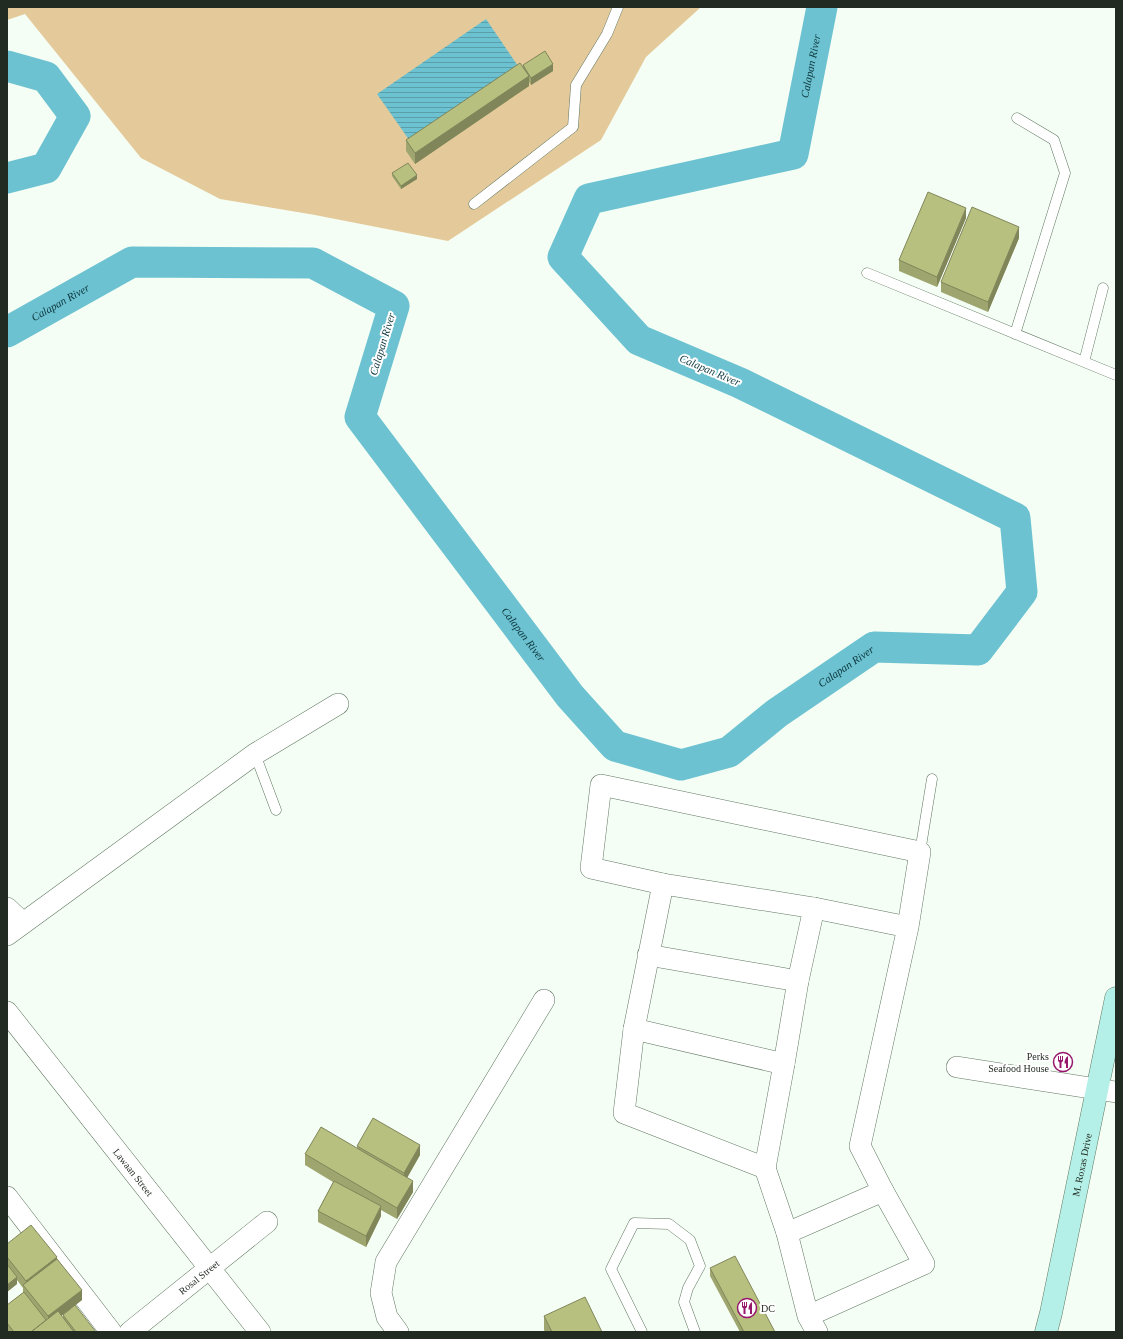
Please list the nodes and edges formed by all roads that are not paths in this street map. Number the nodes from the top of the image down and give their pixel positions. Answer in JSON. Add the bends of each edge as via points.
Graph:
{"nodes":[{"id":1,"x":618,"y":7,"type":"edge"},
{"id":2,"x":1017,"y":118,"type":"dead end"},
{"id":3,"x":474,"y":204,"type":"dead end"},
{"id":4,"x":867,"y":273,"type":"dead end"},
{"id":5,"x":1102,"y":288,"type":"dead end"},
{"id":6,"x":1015,"y":334,"type":"junction"},
{"id":7,"x":1084,"y":362,"type":"junction"},
{"id":8,"x":1116,"y":375,"type":"edge"},
{"id":9,"x":338,"y":704,"type":"dead end"},
{"id":10,"x":255,"y":754,"type":"junction"},
{"id":11,"x":932,"y":779,"type":"dead end"},
{"id":12,"x":276,"y":810,"type":"dead end"},
{"id":13,"x":920,"y":852,"type":"junction"},
{"id":14,"x":663,"y":884,"type":"junction"},
{"id":15,"x":7,"y":908,"type":"edge"},
{"id":16,"x":814,"y":908,"type":"junction"},
{"id":17,"x":908,"y":927,"type":"junction"},
{"id":18,"x":15,"y":929,"type":"edge"},
{"id":19,"x":648,"y":955,"type":"junction"},
{"id":20,"x":798,"y":981,"type":"junction"},
{"id":21,"x":1116,"y":998,"type":"edge"},
{"id":22,"x":544,"y":1000,"type":"dead end"},
{"id":23,"x":7,"y":1012,"type":"edge"},
{"id":24,"x":634,"y":1029,"type":"junction"},
{"id":25,"x":784,"y":1064,"type":"junction"},
{"id":26,"x":957,"y":1067,"type":"dead end"},
{"id":27,"x":1107,"y":1090,"type":"edge"},
{"id":28,"x":765,"y":1168,"type":"junction"},
{"id":29,"x":883,"y":1191,"type":"junction"},
{"id":30,"x":7,"y":1197,"type":"edge"},
{"id":31,"x":267,"y":1222,"type":"dead end"},
{"id":32,"x":787,"y":1233,"type":"junction"},
{"id":33,"x":210,"y":1268,"type":"junction"},
{"id":34,"x":812,"y":1324,"type":"edge"},
{"id":35,"x":111,"y":1332,"type":"edge"},
{"id":36,"x":130,"y":1332,"type":"edge"},
{"id":37,"x":260,"y":1332,"type":"edge"},
{"id":38,"x":398,"y":1332,"type":"edge"},
{"id":39,"x":642,"y":1332,"type":"edge"},
{"id":40,"x":695,"y":1332,"type":"edge"},
{"id":41,"x":1046,"y":1332,"type":"edge"}],
"edges":[{"from":1,"to":3,"type":"lane","via":[[607,34],[576,85],[573,127]]},
{"from":2,"to":6,"type":"lane","via":[[1054,140],[1065,173]]},
{"from":4,"to":6,"type":"lane"},
{"from":5,"to":7,"type":"lane"},
{"from":6,"to":7,"type":"lane"},
{"from":7,"to":8,"type":"lane"},
{"from":9,"to":10,"type":"street"},
{"from":10,"to":12,"type":"lane"},
{"from":10,"to":18,"type":"street"},
{"from":11,"to":13,"type":"lane"},
{"from":13,"to":14,"type":"street","via":[[601,785],[591,868]]},
{"from":13,"to":17,"type":"street"},
{"from":14,"to":16,"type":"street"},
{"from":14,"to":19,"type":"street"},
{"from":15,"to":18,"type":"street"},
{"from":16,"to":17,"type":"street"},
{"from":16,"to":20,"type":"street"},
{"from":17,"to":29,"type":"street","via":[[860,1146]]},
{"from":19,"to":20,"type":"street"},
{"from":19,"to":24,"type":"street"},
{"from":20,"to":25,"type":"street"},
{"from":21,"to":27,"type":"main road","name":"M. Roxas Drive"},
{"from":22,"to":38,"type":"street","via":[[386,1262],[381,1294],[387,1317]]},
{"from":23,"to":33,"type":"street","name":"Lawaan Street"},
{"from":24,"to":25,"type":"street"},
{"from":24,"to":28,"type":"street","via":[[624,1113]]},
{"from":25,"to":28,"type":"street"},
{"from":26,"to":27,"type":"street"},
{"from":27,"to":41,"type":"main road","name":"M. Roxas Drive"},
{"from":28,"to":32,"type":"street"},
{"from":29,"to":32,"type":"street"},
{"from":29,"to":34,"type":"street","via":[[924,1264]]},
{"from":30,"to":35,"type":"street"},
{"from":31,"to":33,"type":"street","name":"Rosal Street"},
{"from":32,"to":34,"type":"street"},
{"from":33,"to":36,"type":"street","name":"Rosal Street"},
{"from":33,"to":37,"type":"street","name":"Lawaan Street"},
{"from":39,"to":40,"type":"lane","via":[[611,1269],[634,1223],[669,1224],[690,1240],[700,1266],[688,1288],[684,1302]]}]}
